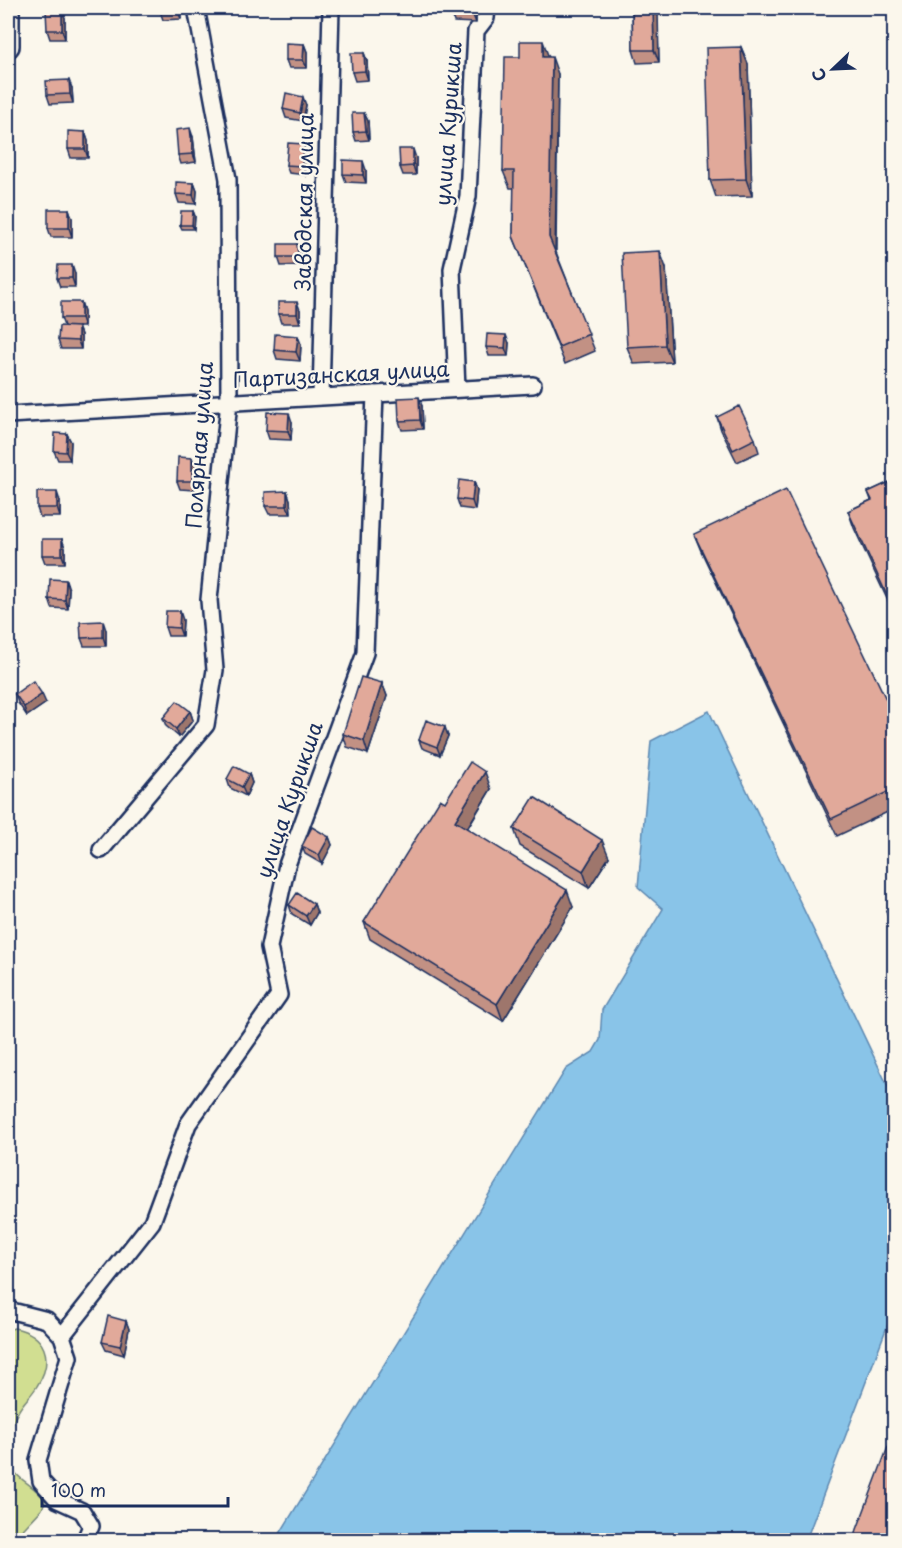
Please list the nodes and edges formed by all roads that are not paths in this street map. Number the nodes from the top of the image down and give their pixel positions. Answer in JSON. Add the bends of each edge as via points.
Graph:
{"nodes":[{"id":1,"x":8,"y":8,"type":"edge"},
{"id":2,"x":196,"y":8,"type":"edge"},
{"id":3,"x":331,"y":8,"type":"edge"},
{"id":4,"x":487,"y":8,"type":"edge"},
{"id":5,"x":8,"y":46,"type":"edge"},
{"id":6,"x":533,"y":385,"type":"dead end"},
{"id":7,"x":457,"y":389,"type":"junction"},
{"id":8,"x":375,"y":394,"type":"junction"},
{"id":9,"x":321,"y":397,"type":"junction"},
{"id":10,"x":229,"y":402,"type":"junction"},
{"id":11,"x":8,"y":415,"type":"edge"},
{"id":12,"x":101,"y":850,"type":"dead end"},
{"id":13,"x":8,"y":1310,"type":"edge"},
{"id":14,"x":62,"y":1336,"type":"junction"},
{"id":15,"x":85,"y":1540,"type":"edge"}],
"edges":[{"from":1,"to":5,"type":"street"},
{"from":2,"to":10,"type":"street","name":"Полярная улица","via":[[228,179]]},
{"from":3,"to":9,"type":"street","name":"Заводская улица"},
{"from":4,"to":7,"type":"street","name":"улица Курикша","via":[[486,18],[476,31],[468,196],[452,269]]},
{"from":6,"to":7,"type":"street","name":"Партизанская улица"},
{"from":7,"to":8,"type":"street","name":"Партизанская улица"},
{"from":8,"to":9,"type":"street","name":"Партизанская улица"},
{"from":8,"to":14,"type":"street","name":"улица Курикша","via":[[365,653],[287,865],[269,948],[279,995],[189,1124],[152,1222]]},
{"from":9,"to":10,"type":"street","name":"Партизанская улица"},
{"from":10,"to":11,"type":"street","name":"Партизанская улица"},
{"from":10,"to":12,"type":"street","name":"Полярная улица","via":[[208,600],[215,670],[206,725]]},
{"from":13,"to":14,"type":"street","via":[[47,1320]]},
{"from":14,"to":15,"type":"street","via":[[69,1357],[38,1460],[41,1481],[58,1500],[82,1511],[90,1526]]}]}
